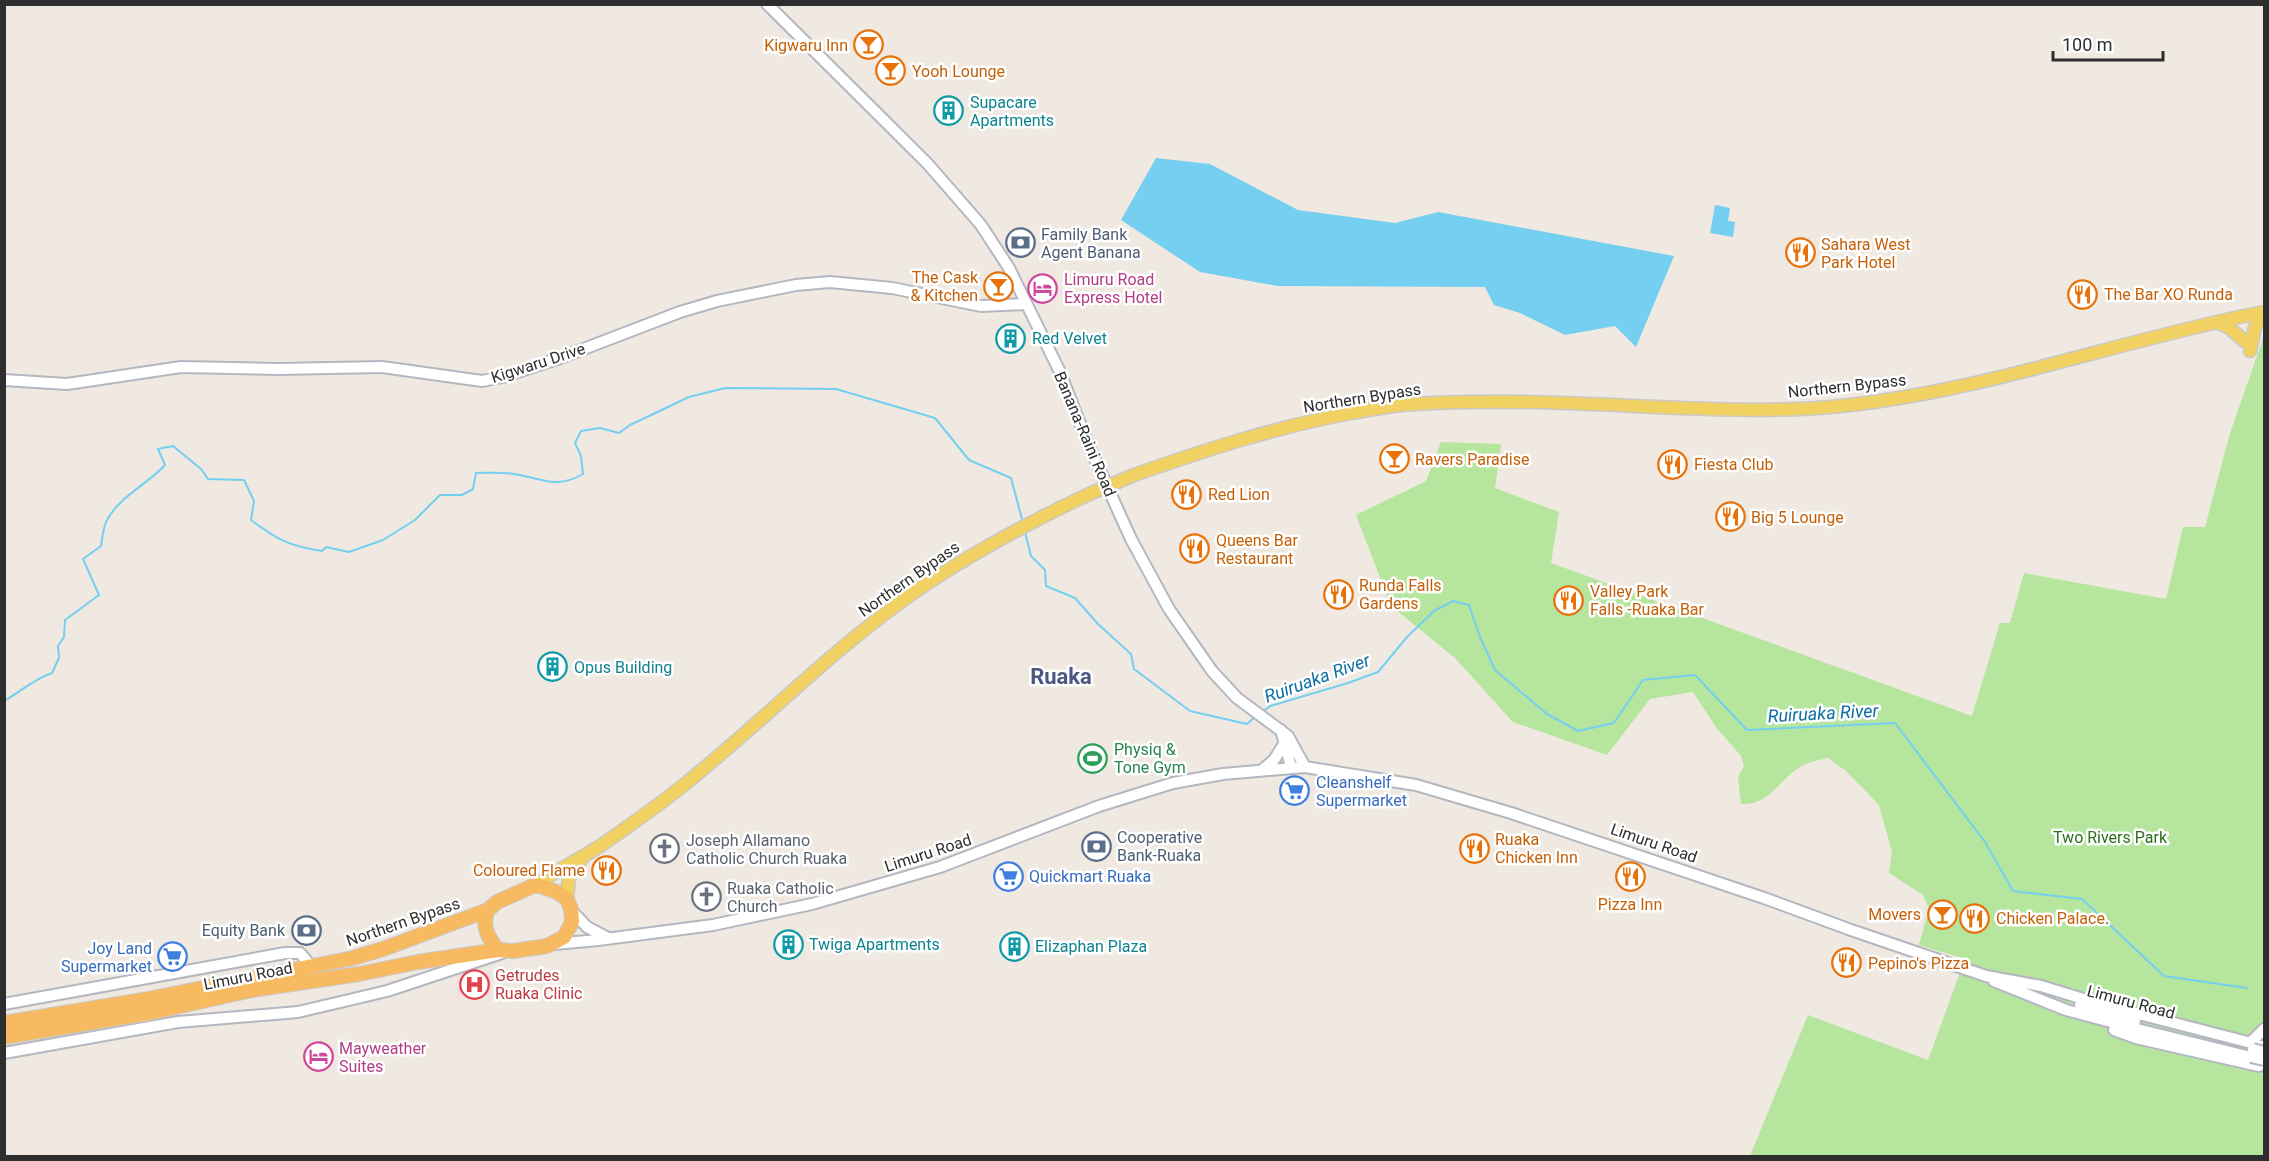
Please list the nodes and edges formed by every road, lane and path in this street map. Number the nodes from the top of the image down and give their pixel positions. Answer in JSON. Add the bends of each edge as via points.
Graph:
{"nodes":[{"id":1,"x":767,"y":4,"type":"edge"},
{"id":2,"x":1026,"y":304,"type":"junction"},
{"id":3,"x":2265,"y":313,"type":"edge"},
{"id":4,"x":2216,"y":322,"type":"junction"},
{"id":5,"x":4,"y":380,"type":"edge"},
{"id":6,"x":1281,"y":729,"type":"junction"},
{"id":7,"x":1284,"y":744,"type":"junction"},
{"id":8,"x":1291,"y":767,"type":"junction"},
{"id":9,"x":1305,"y":767,"type":"junction"},
{"id":10,"x":1262,"y":770,"type":"junction"},
{"id":11,"x":584,"y":856,"type":"junction"},
{"id":12,"x":533,"y":886,"type":"junction"},
{"id":13,"x":569,"y":904,"type":"junction"},
{"id":14,"x":488,"y":910,"type":"junction"},
{"id":15,"x":609,"y":938,"type":"junction"},
{"id":16,"x":555,"y":944,"type":"junction"},
{"id":17,"x":503,"y":951,"type":"junction"},
{"id":18,"x":328,"y":963,"type":"joint"},
{"id":19,"x":312,"y":967,"type":"junction"},
{"id":20,"x":1989,"y":976,"type":"junction"},
{"id":21,"x":4,"y":1004,"type":"edge"},
{"id":22,"x":4,"y":1023,"type":"edge"},
{"id":23,"x":2265,"y":1029,"type":"edge"},
{"id":24,"x":4,"y":1037,"type":"edge"},
{"id":25,"x":4,"y":1053,"type":"edge"},
{"id":26,"x":2259,"y":1054,"type":"edge"}],
"edges":[{"from":1,"to":2,"type":"main road","name":"Banana-Raini Road","via":[[927,163],[960,201],[993,243]]},
{"from":2,"to":5,"type":"main road","name":"Kigwaru Drive","via":[[981,306],[892,288],[830,282],[717,301],[560,358],[482,381],[382,367],[181,367],[67,384]]},
{"from":2,"to":6,"type":"main road","name":"Banana-Raini Road","via":[[1151,578],[1212,670],[1235,696]]},
{"from":3,"to":4,"type":"main road","name":"Northern Bypass"},
{"from":3,"to":4,"type":"main road","via":[[2248,347],[2228,327]]},
{"from":4,"to":11,"type":"main road","name":"Northern Bypass","bridge":true,"via":[[1974,384],[1872,403],[1726,410],[1530,402],[1411,404],[1258,434],[1134,475],[978,550],[894,607],[681,787]]},
{"from":6,"to":7,"type":"main road"},
{"from":6,"to":9,"type":"main road"},
{"from":7,"to":8,"type":"main road"},
{"from":7,"to":10,"type":"main road"},
{"from":8,"to":9,"type":"main road","name":"Limuru Road"},
{"from":8,"to":10,"type":"main road","name":"Limuru Road"},
{"from":9,"to":20,"type":"main road","name":"Limuru Road","via":[[1416,785],[1511,813]]},
{"from":10,"to":15,"type":"main road","name":"Limuru Road","via":[[1173,783],[1099,806],[940,867],[841,896],[713,925]]},
{"from":11,"to":12,"type":"main road","name":"Northern Bypass"},
{"from":11,"to":13,"type":"main road","name":"Northern Bypass","via":[[569,876]]},
{"from":12,"to":13,"type":"highway","via":[[546,887]]},
{"from":12,"to":14,"type":"highway","name":"Northern Bypass"},
{"from":13,"to":15,"type":"main road","via":[[587,927]]},
{"from":13,"to":16,"type":"highway","name":"Northern Bypass","via":[[572,922]]},
{"from":14,"to":17,"type":"highway","name":"Northern Bypass","via":[[485,922],[489,938]]},
{"from":14,"to":18,"type":"highway","name":"Northern Bypass","via":[[370,954]]},
{"from":15,"to":16,"type":"main road","name":"Limuru Road"},
{"from":16,"to":17,"type":"highway"},
{"from":17,"to":24,"type":"highway","name":"Limuru Road","via":[[252,990],[149,1013]]},
{"from":17,"to":25,"type":"main road","via":[[387,991],[298,1012],[178,1022]]},
{"from":18,"to":19,"type":"highway","name":"Limuru Road"},
{"from":19,"to":21,"type":"main road","via":[[300,954],[285,953]]},
{"from":19,"to":22,"type":"highway","name":"Limuru Road"},
{"from":20,"to":26,"type":"main road","name":"Limuru Road","via":[[2129,1020]]},
{"from":20,"to":26,"type":"main road","name":"Limuru Road","via":[[2066,1010]]},
{"from":23,"to":26,"type":"main road"}]}
